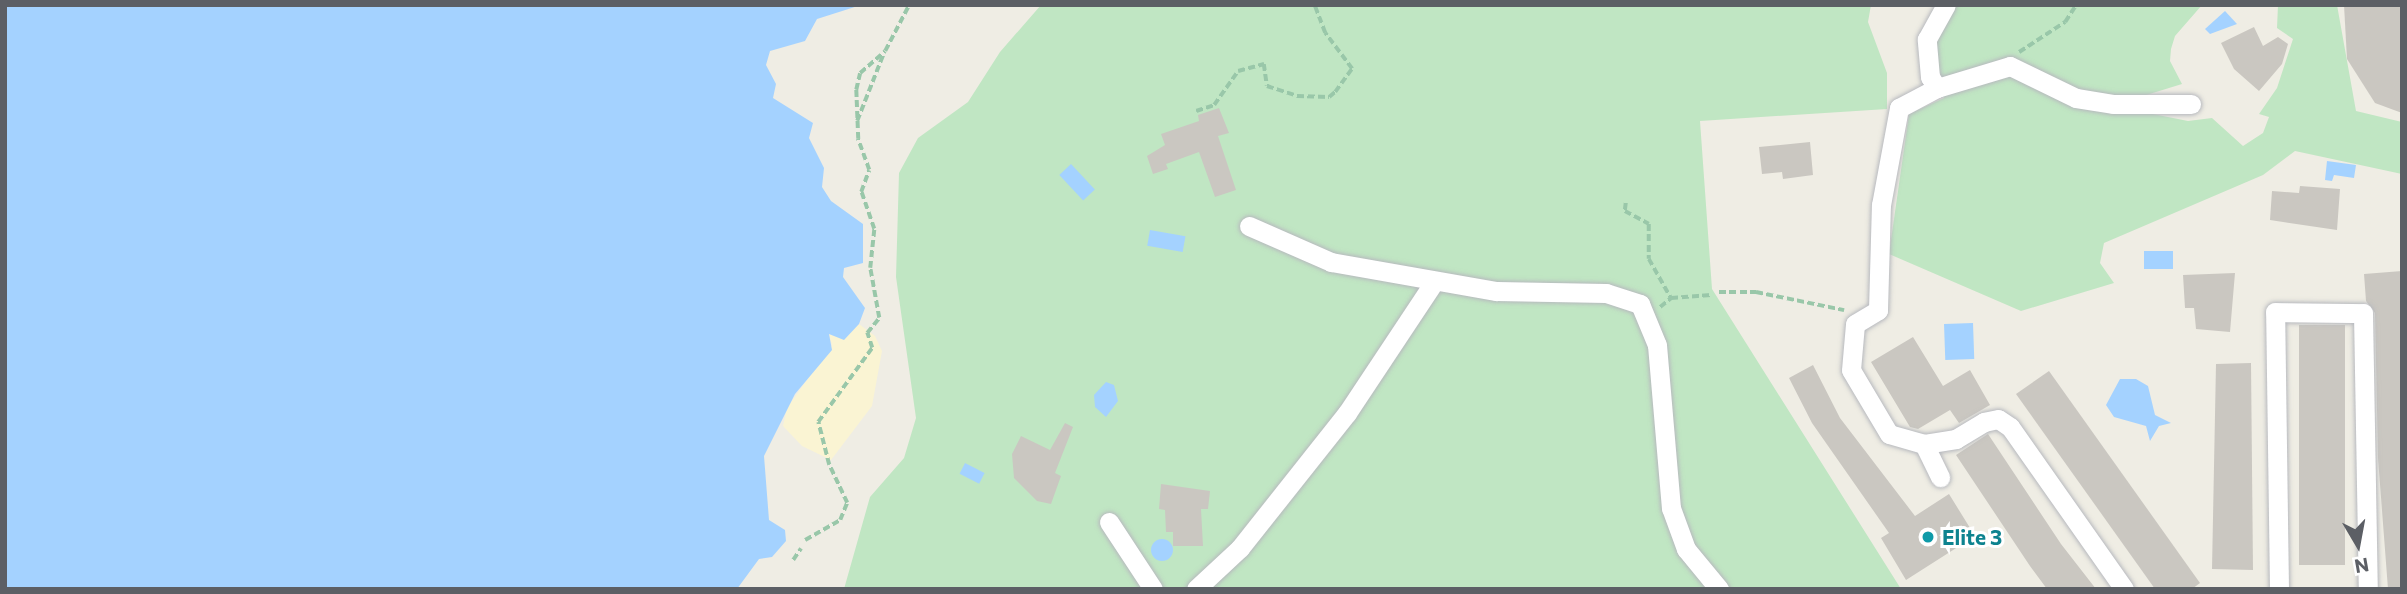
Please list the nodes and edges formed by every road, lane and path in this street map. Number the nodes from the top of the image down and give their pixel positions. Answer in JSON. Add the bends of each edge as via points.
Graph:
{"nodes":[{"id":1,"x":909,"y":5,"type":"edge"},
{"id":2,"x":1314,"y":5,"type":"edge"},
{"id":3,"x":1946,"y":5,"type":"edge"},
{"id":4,"x":2076,"y":5,"type":"edge"},
{"id":5,"x":2022,"y":48,"type":"dead end"},
{"id":6,"x":885,"y":51,"type":"junction"},
{"id":7,"x":1937,"y":88,"type":"junction"},
{"id":8,"x":2191,"y":104,"type":"dead end"},
{"id":9,"x":1196,"y":111,"type":"dead end"},
{"id":10,"x":856,"y":123,"type":"junction"},
{"id":11,"x":1626,"y":204,"type":"dead end"},
{"id":12,"x":1249,"y":226,"type":"dead end"},
{"id":13,"x":1434,"y":282,"type":"junction"},
{"id":14,"x":1719,"y":292,"type":"dead end"},
{"id":15,"x":1711,"y":295,"type":"dead end"},
{"id":16,"x":1671,"y":298,"type":"junction"},
{"id":17,"x":1647,"y":316,"type":"junction"},
{"id":18,"x":1855,"y":324,"type":"junction"},
{"id":19,"x":1924,"y":444,"type":"junction"},
{"id":20,"x":1940,"y":477,"type":"dead end"},
{"id":21,"x":1109,"y":522,"type":"dead end"},
{"id":22,"x":805,"y":540,"type":"dead end"},
{"id":23,"x":801,"y":548,"type":"dead end"},
{"id":24,"x":793,"y":560,"type":"dead end"},
{"id":25,"x":1153,"y":589,"type":"edge"},
{"id":26,"x":1196,"y":589,"type":"edge"},
{"id":27,"x":1719,"y":589,"type":"edge"},
{"id":28,"x":2124,"y":589,"type":"edge"},
{"id":29,"x":2280,"y":589,"type":"edge"},
{"id":30,"x":2368,"y":589,"type":"edge"}],
"edges":[{"from":1,"to":6,"type":"path"},
{"from":2,"to":9,"type":"path","via":[[1325,33],[1352,69],[1335,92],[1329,97],[1297,96],[1267,86],[1264,64],[1238,71],[1214,106]]},
{"from":3,"to":7,"type":"street","via":[[1927,38],[1930,76]]},
{"from":4,"to":5,"type":"path","via":[[2065,22]]},
{"from":6,"to":10,"type":"path"},
{"from":6,"to":10,"type":"path","via":[[860,73]]},
{"from":7,"to":8,"type":"street","via":[[2010,66],[2076,98],[2113,104]]},
{"from":7,"to":18,"type":"street","via":[[1899,108],[1881,205],[1878,310]]},
{"from":10,"to":22,"type":"path","via":[[869,170],[861,192],[874,229],[870,268],[879,318],[867,333],[872,348],[818,422],[829,465],[847,503],[840,520]]},
{"from":11,"to":16,"type":"path","via":[[1625,211],[1649,223],[1649,259]]},
{"from":12,"to":13,"type":"street","via":[[1331,262],[1401,271]]},
{"from":13,"to":17,"type":"street","via":[[1496,291],[1606,293],[1629,298]]},
{"from":13,"to":26,"type":"street","via":[[1347,413],[1240,548]]},
{"from":14,"to":18,"type":"path","via":[[1756,292],[1846,310]]},
{"from":15,"to":16,"type":"path"},
{"from":16,"to":17,"type":"path"},
{"from":17,"to":27,"type":"street","via":[[1657,345],[1671,508],[1686,549]]},
{"from":18,"to":19,"type":"street","via":[[1852,370],[1861,391],[1889,434]]},
{"from":19,"to":20,"type":"street"},
{"from":19,"to":28,"type":"street","via":[[1956,439],[1998,419],[2010,427]]},
{"from":21,"to":25,"type":"street"},
{"from":23,"to":24,"type":"path"},
{"from":29,"to":30,"type":"street","via":[[2275,312],[2363,313]]}]}
